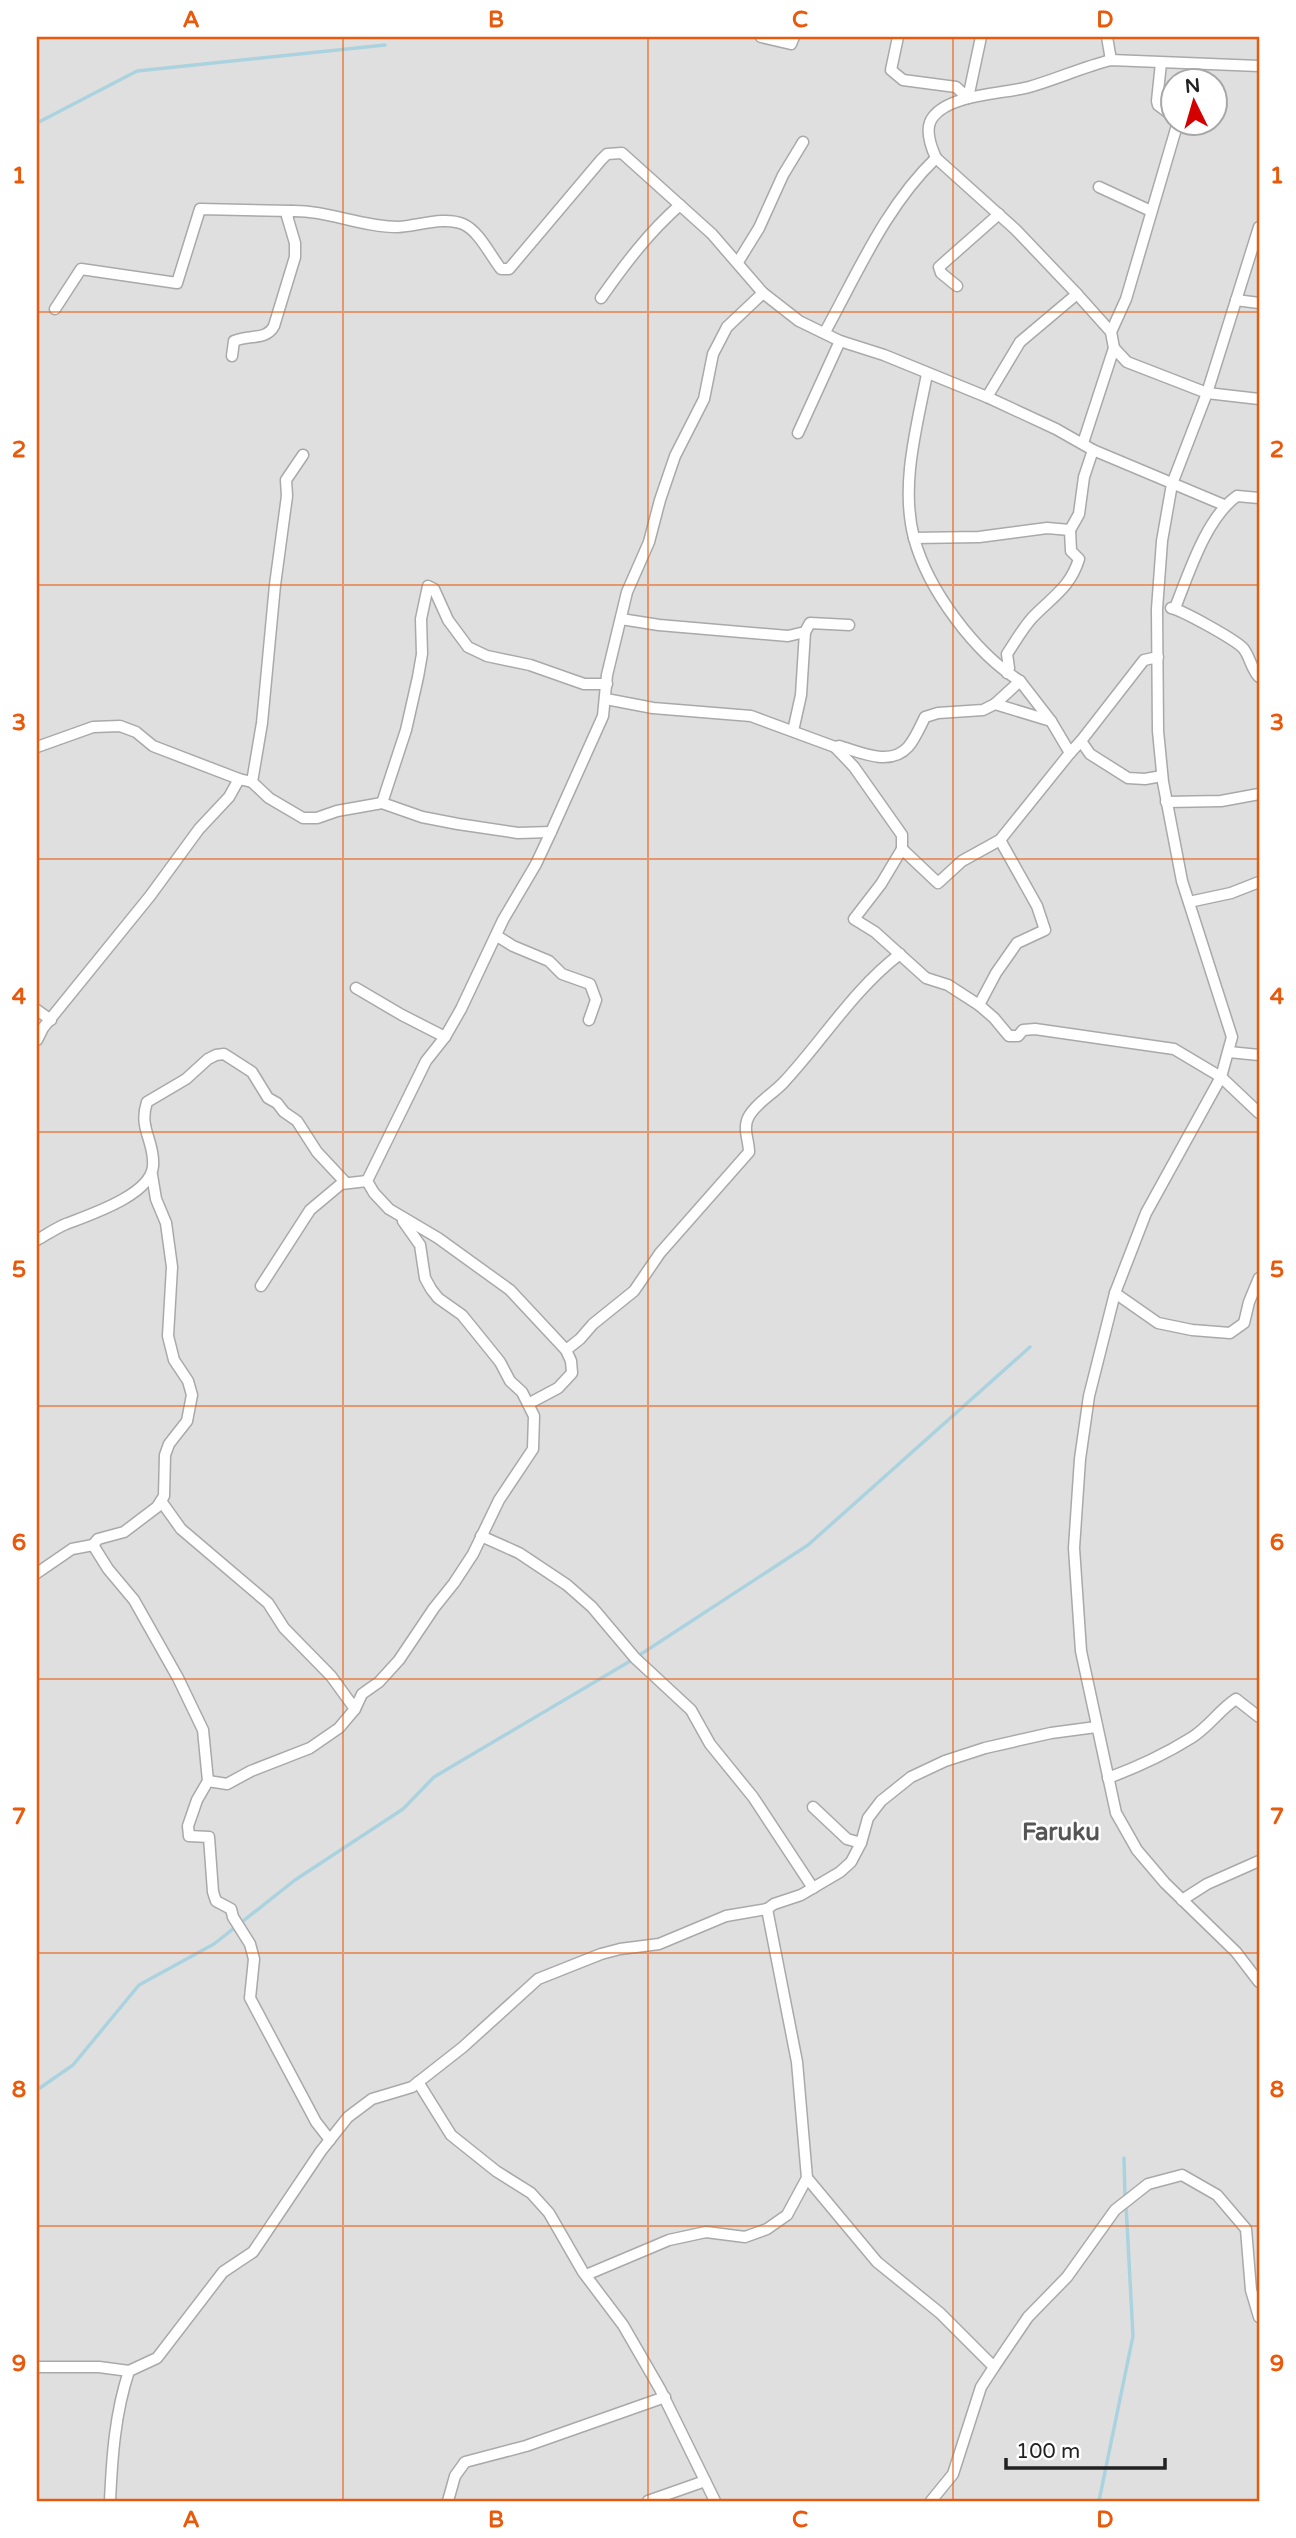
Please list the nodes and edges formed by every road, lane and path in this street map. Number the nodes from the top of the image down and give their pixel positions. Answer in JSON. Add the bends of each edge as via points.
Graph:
{"nodes":[{"id":1,"x":761,"y":37,"type":"edge"},
{"id":2,"x":794,"y":37,"type":"edge"},
{"id":3,"x":898,"y":37,"type":"edge"},
{"id":4,"x":981,"y":37,"type":"edge"},
{"id":5,"x":1107,"y":37,"type":"edge"},
{"id":6,"x":1111,"y":60,"type":"junction"},
{"id":7,"x":1161,"y":63,"type":"junction"},
{"id":8,"x":1161,"y":66,"type":"edge"},
{"id":9,"x":1259,"y":66,"type":"edge"},
{"id":10,"x":1160,"y":72,"type":"edge"},
{"id":11,"x":968,"y":98,"type":"junction"},
{"id":12,"x":1160,"y":106,"type":"edge"},
{"id":13,"x":1174,"y":136,"type":"edge"},
{"id":14,"x":803,"y":142,"type":"dead end"},
{"id":15,"x":936,"y":158,"type":"junction"},
{"id":16,"x":1099,"y":187,"type":"dead end"},
{"id":17,"x":680,"y":205,"type":"junction"},
{"id":18,"x":291,"y":211,"type":"junction"},
{"id":19,"x":1151,"y":211,"type":"junction"},
{"id":20,"x":999,"y":215,"type":"junction"},
{"id":21,"x":1259,"y":227,"type":"edge"},
{"id":22,"x":738,"y":262,"type":"junction"},
{"id":23,"x":957,"y":286,"type":"dead end"},
{"id":24,"x":763,"y":293,"type":"junction"},
{"id":25,"x":1077,"y":294,"type":"junction"},
{"id":26,"x":601,"y":298,"type":"dead end"},
{"id":27,"x":1236,"y":300,"type":"junction"},
{"id":28,"x":1259,"y":303,"type":"edge"},
{"id":29,"x":55,"y":309,"type":"dead end"},
{"id":30,"x":825,"y":332,"type":"junction"},
{"id":31,"x":1111,"y":332,"type":"junction"},
{"id":32,"x":840,"y":341,"type":"junction"},
{"id":33,"x":1114,"y":348,"type":"junction"},
{"id":34,"x":232,"y":356,"type":"dead end"},
{"id":35,"x":927,"y":374,"type":"junction"},
{"id":36,"x":1207,"y":393,"type":"junction"},
{"id":37,"x":987,"y":397,"type":"junction"},
{"id":38,"x":1259,"y":399,"type":"edge"},
{"id":39,"x":798,"y":433,"type":"dead end"},
{"id":40,"x":1083,"y":443,"type":"junction"},
{"id":41,"x":1093,"y":450,"type":"junction"},
{"id":42,"x":303,"y":455,"type":"dead end"},
{"id":43,"x":1172,"y":484,"type":"junction"},
{"id":44,"x":1259,"y":498,"type":"edge"},
{"id":45,"x":1224,"y":505,"type":"junction"},
{"id":46,"x":1070,"y":530,"type":"junction"},
{"id":47,"x":914,"y":538,"type":"junction"},
{"id":48,"x":1175,"y":608,"type":"junction"},
{"id":49,"x":1157,"y":609,"type":"junction"},
{"id":50,"x":621,"y":619,"type":"junction"},
{"id":51,"x":849,"y":625,"type":"dead end"},
{"id":52,"x":805,"y":632,"type":"junction"},
{"id":53,"x":1158,"y":657,"type":"junction"},
{"id":54,"x":1007,"y":673,"type":"junction"},
{"id":55,"x":1259,"y":677,"type":"edge"},
{"id":56,"x":1020,"y":681,"type":"junction"},
{"id":57,"x":607,"y":684,"type":"junction"},
{"id":58,"x":606,"y":699,"type":"junction"},
{"id":59,"x":995,"y":704,"type":"junction"},
{"id":60,"x":1051,"y":721,"type":"junction"},
{"id":61,"x":793,"y":731,"type":"junction"},
{"id":62,"x":1081,"y":741,"type":"junction"},
{"id":63,"x":37,"y":747,"type":"edge"},
{"id":64,"x":835,"y":747,"type":"junction"},
{"id":65,"x":1070,"y":754,"type":"junction"},
{"id":66,"x":1162,"y":776,"type":"junction"},
{"id":67,"x":239,"y":779,"type":"junction"},
{"id":68,"x":252,"y":782,"type":"junction"},
{"id":69,"x":1259,"y":794,"type":"edge"},
{"id":70,"x":1166,"y":802,"type":"junction"},
{"id":71,"x":382,"y":803,"type":"junction"},
{"id":72,"x":551,"y":832,"type":"junction"},
{"id":73,"x":1000,"y":840,"type":"junction"},
{"id":74,"x":902,"y":849,"type":"junction"},
{"id":75,"x":1259,"y":883,"type":"edge"},
{"id":76,"x":1189,"y":902,"type":"junction"},
{"id":77,"x":497,"y":936,"type":"junction"},
{"id":78,"x":900,"y":954,"type":"junction"},
{"id":79,"x":356,"y":988,"type":"dead end"},
{"id":80,"x":979,"y":1005,"type":"junction"},
{"id":81,"x":37,"y":1010,"type":"edge"},
{"id":82,"x":51,"y":1020,"type":"junction"},
{"id":83,"x":589,"y":1020,"type":"dead end"},
{"id":84,"x":444,"y":1037,"type":"junction"},
{"id":85,"x":37,"y":1040,"type":"edge"},
{"id":86,"x":1229,"y":1052,"type":"junction"},
{"id":87,"x":1259,"y":1055,"type":"edge"},
{"id":88,"x":1221,"y":1077,"type":"junction"},
{"id":89,"x":1259,"y":1114,"type":"edge"},
{"id":90,"x":152,"y":1175,"type":"junction"},
{"id":91,"x":367,"y":1181,"type":"junction"},
{"id":92,"x":346,"y":1183,"type":"junction"},
{"id":93,"x":399,"y":1216,"type":"junction"},
{"id":94,"x":37,"y":1240,"type":"edge"},
{"id":95,"x":1259,"y":1278,"type":"edge"},
{"id":96,"x":261,"y":1286,"type":"dead end"},
{"id":97,"x":1115,"y":1293,"type":"junction"},
{"id":98,"x":566,"y":1350,"type":"junction"},
{"id":99,"x":528,"y":1404,"type":"junction"},
{"id":100,"x":160,"y":1501,"type":"junction"},
{"id":101,"x":481,"y":1536,"type":"junction"},
{"id":102,"x":93,"y":1545,"type":"junction"},
{"id":103,"x":37,"y":1573,"type":"edge"},
{"id":104,"x":355,"y":1709,"type":"junction"},
{"id":105,"x":1259,"y":1717,"type":"edge"},
{"id":106,"x":1096,"y":1727,"type":"junction"},
{"id":107,"x":1108,"y":1778,"type":"junction"},
{"id":108,"x":208,"y":1781,"type":"junction"},
{"id":109,"x":813,"y":1807,"type":"dead end"},
{"id":110,"x":861,"y":1843,"type":"junction"},
{"id":111,"x":1259,"y":1861,"type":"edge"},
{"id":112,"x":813,"y":1888,"type":"junction"},
{"id":113,"x":1182,"y":1900,"type":"junction"},
{"id":114,"x":768,"y":1909,"type":"junction"},
{"id":115,"x":1259,"y":1982,"type":"edge"},
{"id":116,"x":418,"y":2082,"type":"junction"},
{"id":117,"x":330,"y":2140,"type":"junction"},
{"id":118,"x":807,"y":2178,"type":"junction"},
{"id":119,"x":586,"y":2275,"type":"junction"},
{"id":120,"x":1259,"y":2317,"type":"edge"},
{"id":121,"x":37,"y":2367,"type":"edge"},
{"id":122,"x":994,"y":2367,"type":"junction"},
{"id":123,"x":129,"y":2371,"type":"junction"},
{"id":124,"x":665,"y":2398,"type":"junction"},
{"id":125,"x":705,"y":2481,"type":"junction"},
{"id":126,"x":110,"y":2501,"type":"edge"},
{"id":127,"x":448,"y":2501,"type":"edge"},
{"id":128,"x":648,"y":2501,"type":"edge"},
{"id":129,"x":715,"y":2501,"type":"edge"},
{"id":130,"x":931,"y":2501,"type":"edge"}],
"edges":[{"from":1,"to":2,"type":"street","via":[[791,44]]},
{"from":3,"to":11,"type":"street","via":[[891,70],[903,80],[956,87]]},
{"from":4,"to":11,"type":"street"},
{"from":5,"to":6,"type":"street"},
{"from":6,"to":7,"type":"street"},
{"from":6,"to":11,"type":"street","via":[[1030,87]]},
{"from":7,"to":8,"type":"street"},
{"from":7,"to":9,"type":"street"},
{"from":10,"to":12,"type":"street"},
{"from":11,"to":15,"type":"street","via":[[935,114],[930,122],[930,144]]},
{"from":13,"to":19,"type":"street"},
{"from":14,"to":22,"type":"street"},
{"from":15,"to":20,"type":"street"},
{"from":15,"to":30,"type":"street","via":[[895,204]]},
{"from":16,"to":19,"type":"street"},
{"from":17,"to":18,"type":"street","via":[[622,153],[607,155],[509,269],[502,269],[463,224],[449,221],[397,227],[325,212]]},
{"from":17,"to":22,"type":"street"},
{"from":17,"to":26,"type":"street","via":[[640,246]]},
{"from":18,"to":29,"type":"street","via":[[200,209],[177,283],[81,269]]},
{"from":18,"to":34,"type":"street","via":[[287,216],[295,257],[274,326],[264,336],[248,335],[234,341]]},
{"from":19,"to":31,"type":"street","via":[[1126,299]]},
{"from":20,"to":23,"type":"street","via":[[939,267]]},
{"from":20,"to":25,"type":"street"},
{"from":21,"to":27,"type":"street"},
{"from":22,"to":24,"type":"street"},
{"from":24,"to":30,"type":"street","via":[[799,321]]},
{"from":24,"to":50,"type":"street","via":[[727,327],[713,354],[704,399],[671,465]]},
{"from":25,"to":31,"type":"street"},
{"from":25,"to":37,"type":"street","via":[[1020,342]]},
{"from":27,"to":28,"type":"street"},
{"from":27,"to":36,"type":"street"},
{"from":30,"to":32,"type":"street"},
{"from":31,"to":33,"type":"street"},
{"from":32,"to":35,"type":"street"},
{"from":32,"to":39,"type":"street"},
{"from":33,"to":36,"type":"street","via":[[1127,362]]},
{"from":33,"to":40,"type":"street"},
{"from":35,"to":37,"type":"street"},
{"from":35,"to":47,"type":"street","via":[[913,450],[908,515]]},
{"from":36,"to":38,"type":"street"},
{"from":36,"to":43,"type":"street"},
{"from":37,"to":40,"type":"street"},
{"from":40,"to":41,"type":"street"},
{"from":41,"to":43,"type":"street"},
{"from":41,"to":46,"type":"street","via":[[1080,514]]},
{"from":42,"to":68,"type":"street","via":[[286,480]]},
{"from":43,"to":45,"type":"street"},
{"from":43,"to":49,"type":"street"},
{"from":44,"to":45,"type":"street","via":[[1237,496]]},
{"from":45,"to":48,"type":"street"},
{"from":46,"to":47,"type":"street","via":[[1047,527],[979,537]]},
{"from":46,"to":54,"type":"street","via":[[1071,551],[1079,559],[1074,574],[1032,618],[1007,654]]},
{"from":47,"to":54,"type":"street","via":[[928,574],[948,605],[985,654]]},
{"from":48,"to":49,"type":"street"},
{"from":48,"to":55,"type":"street","via":[[1243,649]]},
{"from":49,"to":53,"type":"street"},
{"from":50,"to":52,"type":"street","via":[[788,636]]},
{"from":50,"to":57,"type":"street"},
{"from":51,"to":52,"type":"street","via":[[810,623]]},
{"from":52,"to":61,"type":"street","via":[[801,695]]},
{"from":53,"to":62,"type":"street","via":[[1144,660]]},
{"from":53,"to":66,"type":"street"},
{"from":54,"to":56,"type":"street"},
{"from":56,"to":59,"type":"street"},
{"from":56,"to":60,"type":"street"},
{"from":57,"to":58,"type":"street"},
{"from":57,"to":71,"type":"street","via":[[584,684],[468,647],[428,586],[418,677]]},
{"from":58,"to":61,"type":"street","via":[[751,716]]},
{"from":58,"to":72,"type":"street","via":[[603,716]]},
{"from":59,"to":60,"type":"street"},
{"from":59,"to":64,"type":"street","via":[[983,710],[925,718],[908,746],[885,758]]},
{"from":60,"to":65,"type":"street"},
{"from":61,"to":64,"type":"street"},
{"from":62,"to":65,"type":"street"},
{"from":62,"to":66,"type":"street","via":[[1090,754],[1128,778]]},
{"from":63,"to":67,"type":"street","via":[[93,727],[120,726],[153,746]]},
{"from":64,"to":74,"type":"street","via":[[902,835]]},
{"from":65,"to":73,"type":"street"},
{"from":66,"to":70,"type":"street"},
{"from":67,"to":68,"type":"street"},
{"from":67,"to":82,"type":"street"},
{"from":68,"to":71,"type":"street","via":[[303,818]]},
{"from":69,"to":70,"type":"street","via":[[1221,801]]},
{"from":70,"to":76,"type":"street"},
{"from":71,"to":72,"type":"street","via":[[458,824],[518,833]]},
{"from":72,"to":77,"type":"street"},
{"from":73,"to":74,"type":"street","via":[[962,861],[938,883]]},
{"from":73,"to":80,"type":"street","via":[[1037,906],[1045,930],[1017,943]]},
{"from":74,"to":78,"type":"street","via":[[854,919]]},
{"from":75,"to":76,"type":"street"},
{"from":76,"to":86,"type":"street","via":[[1226,1012],[1232,1037]]},
{"from":77,"to":83,"type":"street","via":[[549,961],[562,974],[590,984],[596,1000]]},
{"from":77,"to":84,"type":"street"},
{"from":78,"to":80,"type":"street","via":[[926,978],[948,985]]},
{"from":78,"to":98,"type":"street","via":[[877,971],[782,1084],[748,1117],[745,1135],[749,1152],[660,1253],[634,1291]]},
{"from":79,"to":84,"type":"street"},
{"from":80,"to":88,"type":"street","via":[[1009,1036],[1035,1028],[1174,1049]]},
{"from":81,"to":82,"type":"street"},
{"from":82,"to":85,"type":"street"},
{"from":84,"to":91,"type":"street","via":[[426,1060]]},
{"from":86,"to":87,"type":"street"},
{"from":86,"to":88,"type":"street"},
{"from":88,"to":89,"type":"street"},
{"from":88,"to":97,"type":"street","via":[[1146,1213]]},
{"from":90,"to":92,"type":"street","via":[[151,1147],[143,1124],[147,1102],[186,1079],[208,1059],[224,1054],[252,1072],[268,1098],[297,1121],[317,1152]]},
{"from":90,"to":94,"type":"street","via":[[139,1189],[93,1215]]},
{"from":90,"to":100,"type":"street","via":[[172,1267],[168,1336],[192,1395],[187,1421],[165,1455]]},
{"from":91,"to":92,"type":"street"},
{"from":91,"to":93,"type":"street","via":[[374,1194]]},
{"from":92,"to":96,"type":"street","via":[[310,1210]]},
{"from":93,"to":98,"type":"street","via":[[510,1290]]},
{"from":93,"to":99,"type":"street","via":[[420,1245],[431,1289],[462,1315]]},
{"from":95,"to":97,"type":"street","via":[[1244,1323],[1230,1333],[1158,1323]]},
{"from":97,"to":106,"type":"street","via":[[1089,1396],[1074,1548],[1081,1651]]},
{"from":98,"to":99,"type":"street","via":[[572,1373],[558,1388]]},
{"from":99,"to":101,"type":"street","via":[[534,1416],[533,1449]]},
{"from":100,"to":102,"type":"street","via":[[124,1532],[98,1539]]},
{"from":100,"to":104,"type":"street","via":[[181,1529],[268,1603]]},
{"from":101,"to":104,"type":"street","via":[[399,1660],[362,1694]]},
{"from":101,"to":112,"type":"street","via":[[519,1553],[567,1585],[691,1710],[710,1744],[753,1797]]},
{"from":102,"to":103,"type":"street","via":[[72,1549]]},
{"from":102,"to":108,"type":"street","via":[[134,1600],[178,1678],[203,1730]]},
{"from":104,"to":108,"type":"street","via":[[310,1748],[227,1784]]},
{"from":105,"to":107,"type":"street","via":[[1236,1699],[1191,1738]]},
{"from":106,"to":107,"type":"street"},
{"from":106,"to":110,"type":"street","via":[[985,1748],[911,1777],[868,1818]]},
{"from":107,"to":113,"type":"street","via":[[1116,1813],[1137,1850]]},
{"from":108,"to":117,"type":"street","via":[[188,1826],[189,1836],[209,1837],[213,1892],[216,1900],[231,1909],[254,1959],[250,1998]]},
{"from":109,"to":110,"type":"street","via":[[847,1839]]},
{"from":110,"to":112,"type":"street","via":[[851,1862]]},
{"from":111,"to":113,"type":"street"},
{"from":112,"to":114,"type":"street"},
{"from":113,"to":115,"type":"street","via":[[1236,1952]]},
{"from":114,"to":116,"type":"street","via":[[726,1916],[659,1944],[620,1948],[538,1979]]},
{"from":114,"to":118,"type":"street","via":[[797,2062]]},
{"from":116,"to":117,"type":"street","via":[[372,2099],[348,2117]]},
{"from":116,"to":119,"type":"street","via":[[451,2135],[531,2193],[549,2213]]},
{"from":117,"to":123,"type":"street","via":[[253,2252],[223,2272],[157,2358]]},
{"from":118,"to":119,"type":"street","via":[[787,2215],[767,2229],[745,2237],[706,2232],[669,2240]]},
{"from":118,"to":122,"type":"street","via":[[877,2262],[940,2313]]},
{"from":119,"to":124,"type":"street","via":[[623,2325]]},
{"from":120,"to":122,"type":"street","via":[[1251,2290],[1246,2229],[1217,2195],[1182,2175],[1147,2184],[1115,2210],[1067,2277],[1028,2317]]},
{"from":121,"to":123,"type":"street"},
{"from":122,"to":130,"type":"street","via":[[981,2387],[953,2474]]},
{"from":123,"to":126,"type":"street","via":[[115,2435]]},
{"from":124,"to":125,"type":"street"},
{"from":124,"to":127,"type":"street","via":[[465,2462],[455,2476]]},
{"from":125,"to":128,"type":"street"},
{"from":125,"to":129,"type":"street"}]}
